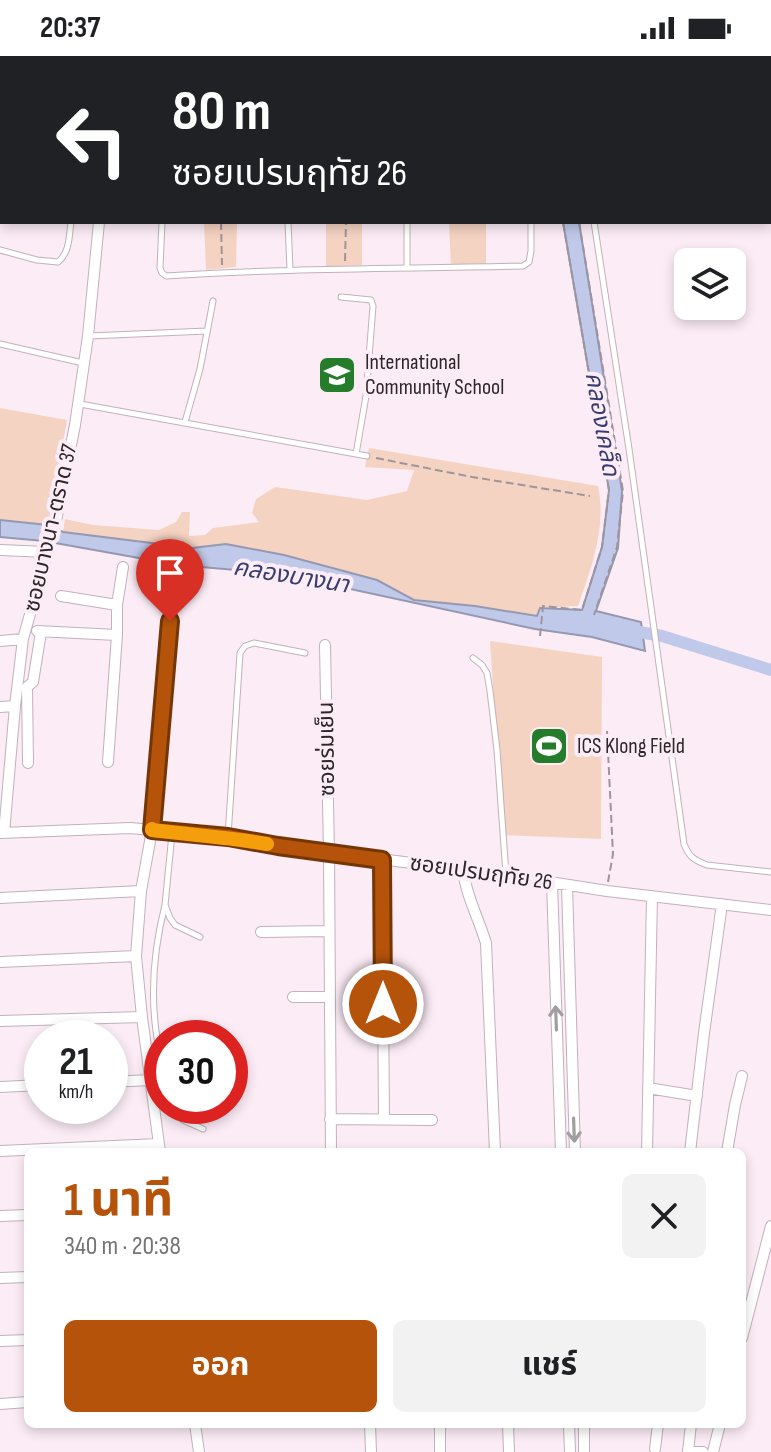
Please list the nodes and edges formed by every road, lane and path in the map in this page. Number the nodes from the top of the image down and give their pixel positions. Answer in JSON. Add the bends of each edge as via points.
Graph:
{"nodes":[{"id":1,"x":71,"y":224,"type":"edge"},
{"id":2,"x":99,"y":224,"type":"edge"},
{"id":3,"x":162,"y":224,"type":"edge"},
{"id":4,"x":221,"y":224,"type":"edge"},
{"id":5,"x":288,"y":224,"type":"edge"},
{"id":6,"x":346,"y":224,"type":"edge"},
{"id":7,"x":407,"y":224,"type":"edge"},
{"id":8,"x":531,"y":224,"type":"edge"},
{"id":9,"x":563,"y":224,"type":"edge"},
{"id":10,"x":579,"y":224,"type":"edge"},
{"id":11,"x":594,"y":224,"type":"edge"},
{"id":12,"x":0,"y":250,"type":"edge"},
{"id":13,"x":345,"y":268,"type":"junction"},
{"id":14,"x":407,"y":268,"type":"junction"},
{"id":15,"x":290,"y":270,"type":"junction"},
{"id":16,"x":222,"y":272,"type":"junction"},
{"id":17,"x":341,"y":297,"type":"dead end"},
{"id":18,"x":213,"y":301,"type":"dead end"},
{"id":19,"x":207,"y":331,"type":"junction"},
{"id":20,"x":88,"y":336,"type":"junction"},
{"id":21,"x":0,"y":344,"type":"edge"},
{"id":22,"x":83,"y":363,"type":"junction"},
{"id":23,"x":79,"y":404,"type":"junction"},
{"id":24,"x":185,"y":422,"type":"junction"},
{"id":25,"x":356,"y":454,"type":"junction"},
{"id":26,"x":367,"y":456,"type":"joint"},
{"id":27,"x":590,"y":496,"type":"dead end"},
{"id":28,"x":48,"y":549,"type":"junction"},
{"id":29,"x":0,"y":550,"type":"edge"},
{"id":30,"x":123,"y":567,"type":"dead end"},
{"id":31,"x":61,"y":596,"type":"dead end"},
{"id":32,"x":117,"y":605,"type":"junction"},
{"id":33,"x":594,"y":615,"type":"dead end"},
{"id":34,"x":170,"y":621,"type":"dead end"},
{"id":35,"x":41,"y":632,"type":"junction"},
{"id":36,"x":25,"y":634,"type":"junction"},
{"id":37,"x":117,"y":635,"type":"junction"},
{"id":38,"x":540,"y":636,"type":"dead end"},
{"id":39,"x":0,"y":641,"type":"edge"},
{"id":40,"x":325,"y":645,"type":"dead end"},
{"id":41,"x":305,"y":653,"type":"dead end"},
{"id":42,"x":473,"y":658,"type":"dead end"},
{"id":43,"x":15,"y":706,"type":"junction"},
{"id":44,"x":0,"y":707,"type":"edge"},
{"id":45,"x":607,"y":731,"type":"dead end"},
{"id":46,"x":108,"y":762,"type":"dead end"},
{"id":47,"x":28,"y":763,"type":"dead end"},
{"id":48,"x":5,"y":768,"type":"edge"},
{"id":49,"x":152,"y":830,"type":"junction"},
{"id":50,"x":2,"y":833,"type":"edge"},
{"id":51,"x":173,"y":833,"type":"junction"},
{"id":52,"x":228,"y":837,"type":"junction"},
{"id":53,"x":329,"y":853,"type":"junction"},
{"id":54,"x":382,"y":860,"type":"junction"},
{"id":55,"x":463,"y":870,"type":"junction"},
{"id":56,"x":771,"y":872,"type":"edge"},
{"id":57,"x":506,"y":875,"type":"junction"},
{"id":58,"x":552,"y":882,"type":"junction"},
{"id":59,"x":567,"y":885,"type":"junction"},
{"id":60,"x":141,"y":891,"type":"junction"},
{"id":61,"x":607,"y":891,"type":"junction"},
{"id":62,"x":652,"y":896,"type":"junction"},
{"id":63,"x":0,"y":898,"type":"edge"},
{"id":64,"x":722,"y":904,"type":"junction"},
{"id":65,"x":165,"y":905,"type":"junction"},
{"id":66,"x":771,"y":910,"type":"edge"},
{"id":67,"x":329,"y":931,"type":"junction"},
{"id":68,"x":261,"y":932,"type":"dead end"},
{"id":69,"x":200,"y":937,"type":"dead end"},
{"id":70,"x":136,"y":956,"type":"junction"},
{"id":71,"x":0,"y":962,"type":"edge"},
{"id":72,"x":555,"y":982,"type":"junction"},
{"id":73,"x":570,"y":982,"type":"junction"},
{"id":74,"x":293,"y":997,"type":"dead end"},
{"id":75,"x":330,"y":997,"type":"junction"},
{"id":76,"x":142,"y":1017,"type":"junction"},
{"id":77,"x":154,"y":1020,"type":"edge"},
{"id":78,"x":0,"y":1021,"type":"edge"},
{"id":79,"x":144,"y":1033,"type":"edge"},
{"id":80,"x":572,"y":1056,"type":"junction"},
{"id":81,"x":558,"y":1057,"type":"junction"},
{"id":82,"x":742,"y":1076,"type":"dead end"},
{"id":83,"x":24,"y":1086,"type":"edge"},
{"id":84,"x":0,"y":1087,"type":"edge"},
{"id":85,"x":648,"y":1088,"type":"junction"},
{"id":86,"x":697,"y":1096,"type":"junction"},
{"id":87,"x":330,"y":1119,"type":"junction"},
{"id":88,"x":384,"y":1119,"type":"junction"},
{"id":89,"x":432,"y":1120,"type":"dead end"},
{"id":90,"x":156,"y":1124,"type":"edge"},
{"id":91,"x":192,"y":1124,"type":"edge"},
{"id":92,"x":203,"y":1129,"type":"dead end"},
{"id":93,"x":160,"y":1148,"type":"edge"},
{"id":94,"x":331,"y":1148,"type":"edge"},
{"id":95,"x":495,"y":1148,"type":"edge"},
{"id":96,"x":561,"y":1148,"type":"edge"},
{"id":97,"x":575,"y":1148,"type":"edge"},
{"id":98,"x":647,"y":1148,"type":"edge"},
{"id":99,"x":690,"y":1148,"type":"edge"},
{"id":100,"x":728,"y":1148,"type":"edge"},
{"id":101,"x":0,"y":1151,"type":"edge"},
{"id":102,"x":24,"y":1151,"type":"edge"},
{"id":103,"x":24,"y":1215,"type":"edge"},
{"id":104,"x":0,"y":1216,"type":"edge"},
{"id":105,"x":771,"y":1226,"type":"edge"},
{"id":106,"x":24,"y":1277,"type":"edge"},
{"id":107,"x":0,"y":1278,"type":"edge"},
{"id":108,"x":746,"y":1323,"type":"edge"},
{"id":109,"x":24,"y":1340,"type":"edge"},
{"id":110,"x":0,"y":1341,"type":"edge"},
{"id":111,"x":24,"y":1402,"type":"edge"},
{"id":112,"x":0,"y":1404,"type":"edge"},
{"id":113,"x":196,"y":1428,"type":"edge"},
{"id":114,"x":370,"y":1428,"type":"edge"},
{"id":115,"x":440,"y":1428,"type":"edge"},
{"id":116,"x":508,"y":1428,"type":"edge"},
{"id":117,"x":569,"y":1428,"type":"edge"},
{"id":118,"x":584,"y":1428,"type":"edge"},
{"id":119,"x":658,"y":1428,"type":"edge"},
{"id":120,"x":691,"y":1428,"type":"edge"},
{"id":121,"x":719,"y":1428,"type":"edge"},
{"id":122,"x":655,"y":1449,"type":"dead end"},
{"id":123,"x":199,"y":1452,"type":"edge"},
{"id":124,"x":371,"y":1452,"type":"edge"},
{"id":125,"x":440,"y":1452,"type":"edge"},
{"id":126,"x":509,"y":1452,"type":"edge"},
{"id":127,"x":570,"y":1452,"type":"edge"},
{"id":128,"x":584,"y":1452,"type":"edge"},
{"id":129,"x":690,"y":1452,"type":"edge"},
{"id":130,"x":703,"y":1452,"type":"edge"},
{"id":131,"x":713,"y":1452,"type":"edge"}],
"edges":[{"from":1,"to":12,"type":"lane","via":[[67,250],[58,262]]},
{"from":2,"to":20,"type":"street","name":"ซอยบางนา-ตราด 37"},
{"from":3,"to":16,"type":"lane","via":[[162,273]]},
{"from":4,"to":16,"type":"path"},
{"from":5,"to":15,"type":"lane"},
{"from":6,"to":13,"type":"path"},
{"from":7,"to":14,"type":"lane"},
{"from":8,"to":14,"type":"lane","via":[[529,262],[523,266]]},
{"from":9,"to":38,"type":"path","via":[[609,490],[602,547],[582,610],[543,606]]},
{"from":10,"to":33,"type":"path","via":[[623,491],[617,547]]},
{"from":11,"to":56,"type":"lane","via":[[687,853],[707,865]]},
{"from":13,"to":14,"type":"lane"},
{"from":13,"to":15,"type":"lane"},
{"from":15,"to":16,"type":"lane"},
{"from":17,"to":25,"type":"lane","via":[[371,300],[373,306]]},
{"from":18,"to":19,"type":"lane"},
{"from":19,"to":20,"type":"lane"},
{"from":19,"to":24,"type":"lane"},
{"from":20,"to":22,"type":"street","name":"ซอยบางนา-ตราด 37"},
{"from":21,"to":22,"type":"lane"},
{"from":22,"to":23,"type":"street","name":"ซอยบางนา-ตราด 37"},
{"from":23,"to":24,"type":"lane"},
{"from":23,"to":28,"type":"street","name":"ซอยบางนา-ตราด 37"},
{"from":24,"to":25,"type":"lane"},
{"from":25,"to":26,"type":"lane"},
{"from":26,"to":27,"type":"path"},
{"from":28,"to":29,"type":"street"},
{"from":28,"to":36,"type":"street","name":"ซอยบางนา-ตราด 37"},
{"from":30,"to":32,"type":"street"},
{"from":31,"to":32,"type":"street"},
{"from":32,"to":37,"type":"street"},
{"from":34,"to":49,"type":"street"},
{"from":35,"to":36,"type":"street"},
{"from":35,"to":37,"type":"street"},
{"from":35,"to":47,"type":"street","via":[[33,682],[27,687]]},
{"from":36,"to":39,"type":"street"},
{"from":36,"to":43,"type":"street","name":"ซอยบางนา-ตราด 37"},
{"from":37,"to":46,"type":"street"},
{"from":40,"to":53,"type":"street","name":"ซอยร่มเย็น"},
{"from":41,"to":52,"type":"lane","via":[[254,643],[240,653]]},
{"from":42,"to":57,"type":"lane","via":[[487,673],[490,691]]},
{"from":43,"to":44,"type":"street"},
{"from":43,"to":48,"type":"street","name":"ซอยบางนา-ตราด 37"},
{"from":45,"to":61,"type":"path","via":[[613,854]]},
{"from":48,"to":50,"type":"street","name":"ซอยบางนา-ตราด 37"},
{"from":49,"to":50,"type":"street","name":"ซอยเปรมฤทัย 26"},
{"from":49,"to":51,"type":"street","name":"ซอยเปรมฤทัย 26"},
{"from":49,"to":60,"type":"street"},
{"from":51,"to":52,"type":"street","name":"ซอยเปรมฤทัย 26"},
{"from":51,"to":65,"type":"lane"},
{"from":52,"to":53,"type":"street","name":"ซอยเปรมฤทัย 26"},
{"from":53,"to":54,"type":"street","name":"ซอยเปรมฤทัย 26"},
{"from":53,"to":67,"type":"street","name":"ซอยร่มเย็น"},
{"from":54,"to":55,"type":"street","name":"ซอยเปรมฤทัย 26"},
{"from":54,"to":88,"type":"street"},
{"from":55,"to":57,"type":"street","name":"ซอยเปรมฤทัย 26"},
{"from":55,"to":95,"type":"street","via":[[486,943]]},
{"from":57,"to":58,"type":"street","name":"ซอยเปรมฤทัย 26"},
{"from":58,"to":59,"type":"street","name":"ซอยเปรมฤทัย 26"},
{"from":58,"to":72,"type":"street"},
{"from":59,"to":61,"type":"street","name":"ซอยเปรมฤทัย 26"},
{"from":59,"to":73,"type":"street"},
{"from":60,"to":63,"type":"street"},
{"from":60,"to":70,"type":"street"},
{"from":61,"to":62,"type":"street","name":"ซอยเปรมฤทัย 26"},
{"from":62,"to":64,"type":"street","name":"ซอยเปรมฤทัย 26"},
{"from":62,"to":85,"type":"street"},
{"from":64,"to":66,"type":"street","name":"ซอยเปรมฤทัย 26"},
{"from":64,"to":86,"type":"street"},
{"from":65,"to":69,"type":"lane","via":[[175,925]]},
{"from":65,"to":77,"type":"lane"},
{"from":67,"to":68,"type":"street"},
{"from":67,"to":75,"type":"street","name":"ซอยร่มเย็น"},
{"from":70,"to":71,"type":"street"},
{"from":70,"to":76,"type":"street"},
{"from":72,"to":73,"type":"street"},
{"from":81,"to":72,"type":"street","one_way":true},
{"from":73,"to":80,"type":"street"},
{"from":74,"to":75,"type":"street"},
{"from":75,"to":87,"type":"street","name":"ซอยร่มเย็น"},
{"from":76,"to":78,"type":"street"},
{"from":76,"to":79,"type":"street"},
{"from":80,"to":81,"type":"street"},
{"from":80,"to":97,"type":"street","one_way":true},
{"from":81,"to":96,"type":"street"},
{"from":82,"to":100,"type":"street"},
{"from":83,"to":84,"type":"street"},
{"from":85,"to":86,"type":"street"},
{"from":85,"to":98,"type":"street"},
{"from":86,"to":99,"type":"street"},
{"from":87,"to":88,"type":"street"},
{"from":87,"to":94,"type":"street","name":"ซอยร่มเย็น"},
{"from":88,"to":89,"type":"street"},
{"from":90,"to":93,"type":"street"},
{"from":91,"to":92,"type":"lane"},
{"from":101,"to":102,"type":"street"},
{"from":103,"to":104,"type":"street"},
{"from":105,"to":108,"type":"street"},
{"from":106,"to":107,"type":"street"},
{"from":109,"to":110,"type":"street"},
{"from":111,"to":112,"type":"street"},
{"from":113,"to":123,"type":"street"},
{"from":114,"to":124,"type":"street"},
{"from":115,"to":125,"type":"street"},
{"from":116,"to":126,"type":"street"},
{"from":117,"to":127,"type":"street"},
{"from":118,"to":128,"type":"street"},
{"from":119,"to":122,"type":"street"},
{"from":120,"to":129,"type":"street"},
{"from":121,"to":131,"type":"street"},
{"from":129,"to":130,"type":"street"}]}
